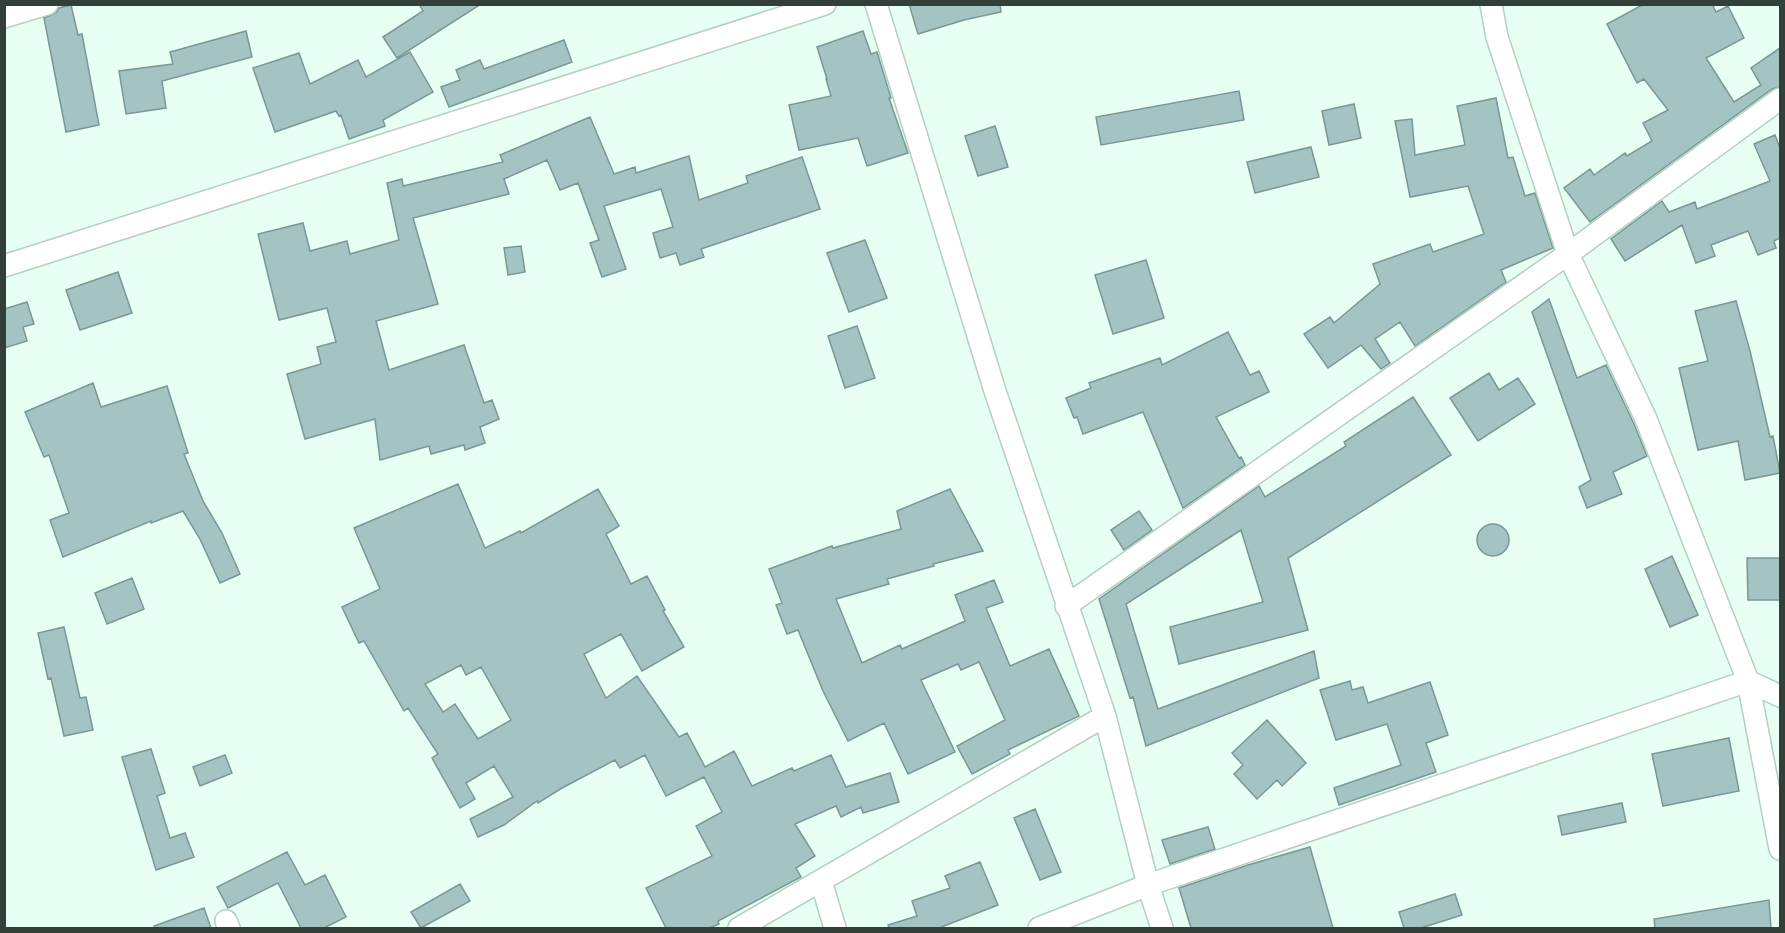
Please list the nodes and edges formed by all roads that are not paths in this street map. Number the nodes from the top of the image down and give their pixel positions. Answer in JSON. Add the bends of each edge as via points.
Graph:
{"nodes":[{"id":1,"x":48,"y":4,"type":"edge"},
{"id":2,"x":825,"y":4,"type":"edge"},
{"id":3,"x":876,"y":4,"type":"edge"},
{"id":4,"x":1491,"y":4,"type":"edge"},
{"id":5,"x":4,"y":17,"type":"edge"},
{"id":6,"x":1780,"y":99,"type":"edge"},
{"id":7,"x":1568,"y":254,"type":"junction"},
{"id":8,"x":4,"y":267,"type":"edge"},
{"id":9,"x":1066,"y":606,"type":"junction"},
{"id":10,"x":1748,"y":681,"type":"junction"},
{"id":11,"x":1780,"y":696,"type":"edge"},
{"id":12,"x":1105,"y":716,"type":"junction"},
{"id":13,"x":1780,"y":849,"type":"edge"},
{"id":14,"x":821,"y":881,"type":"junction"},
{"id":15,"x":1148,"y":885,"type":"junction"},
{"id":16,"x":739,"y":928,"type":"edge"},
{"id":17,"x":835,"y":928,"type":"edge"},
{"id":18,"x":1040,"y":928,"type":"edge"},
{"id":19,"x":1162,"y":928,"type":"edge"}],
"edges":[{"from":1,"to":5,"type":"street"},
{"from":2,"to":8,"type":"street"},
{"from":3,"to":9,"type":"street"},
{"from":4,"to":7,"type":"street","via":[[1497,37]]},
{"from":6,"to":7,"type":"street"},
{"from":7,"to":9,"type":"street"},
{"from":7,"to":10,"type":"street","via":[[1646,418]]},
{"from":9,"to":12,"type":"street"},
{"from":10,"to":11,"type":"street"},
{"from":10,"to":13,"type":"street"},
{"from":10,"to":15,"type":"street"},
{"from":12,"to":14,"type":"street"},
{"from":12,"to":15,"type":"street"},
{"from":14,"to":16,"type":"street"},
{"from":14,"to":17,"type":"street"},
{"from":15,"to":18,"type":"street"},
{"from":15,"to":19,"type":"street"}]}
